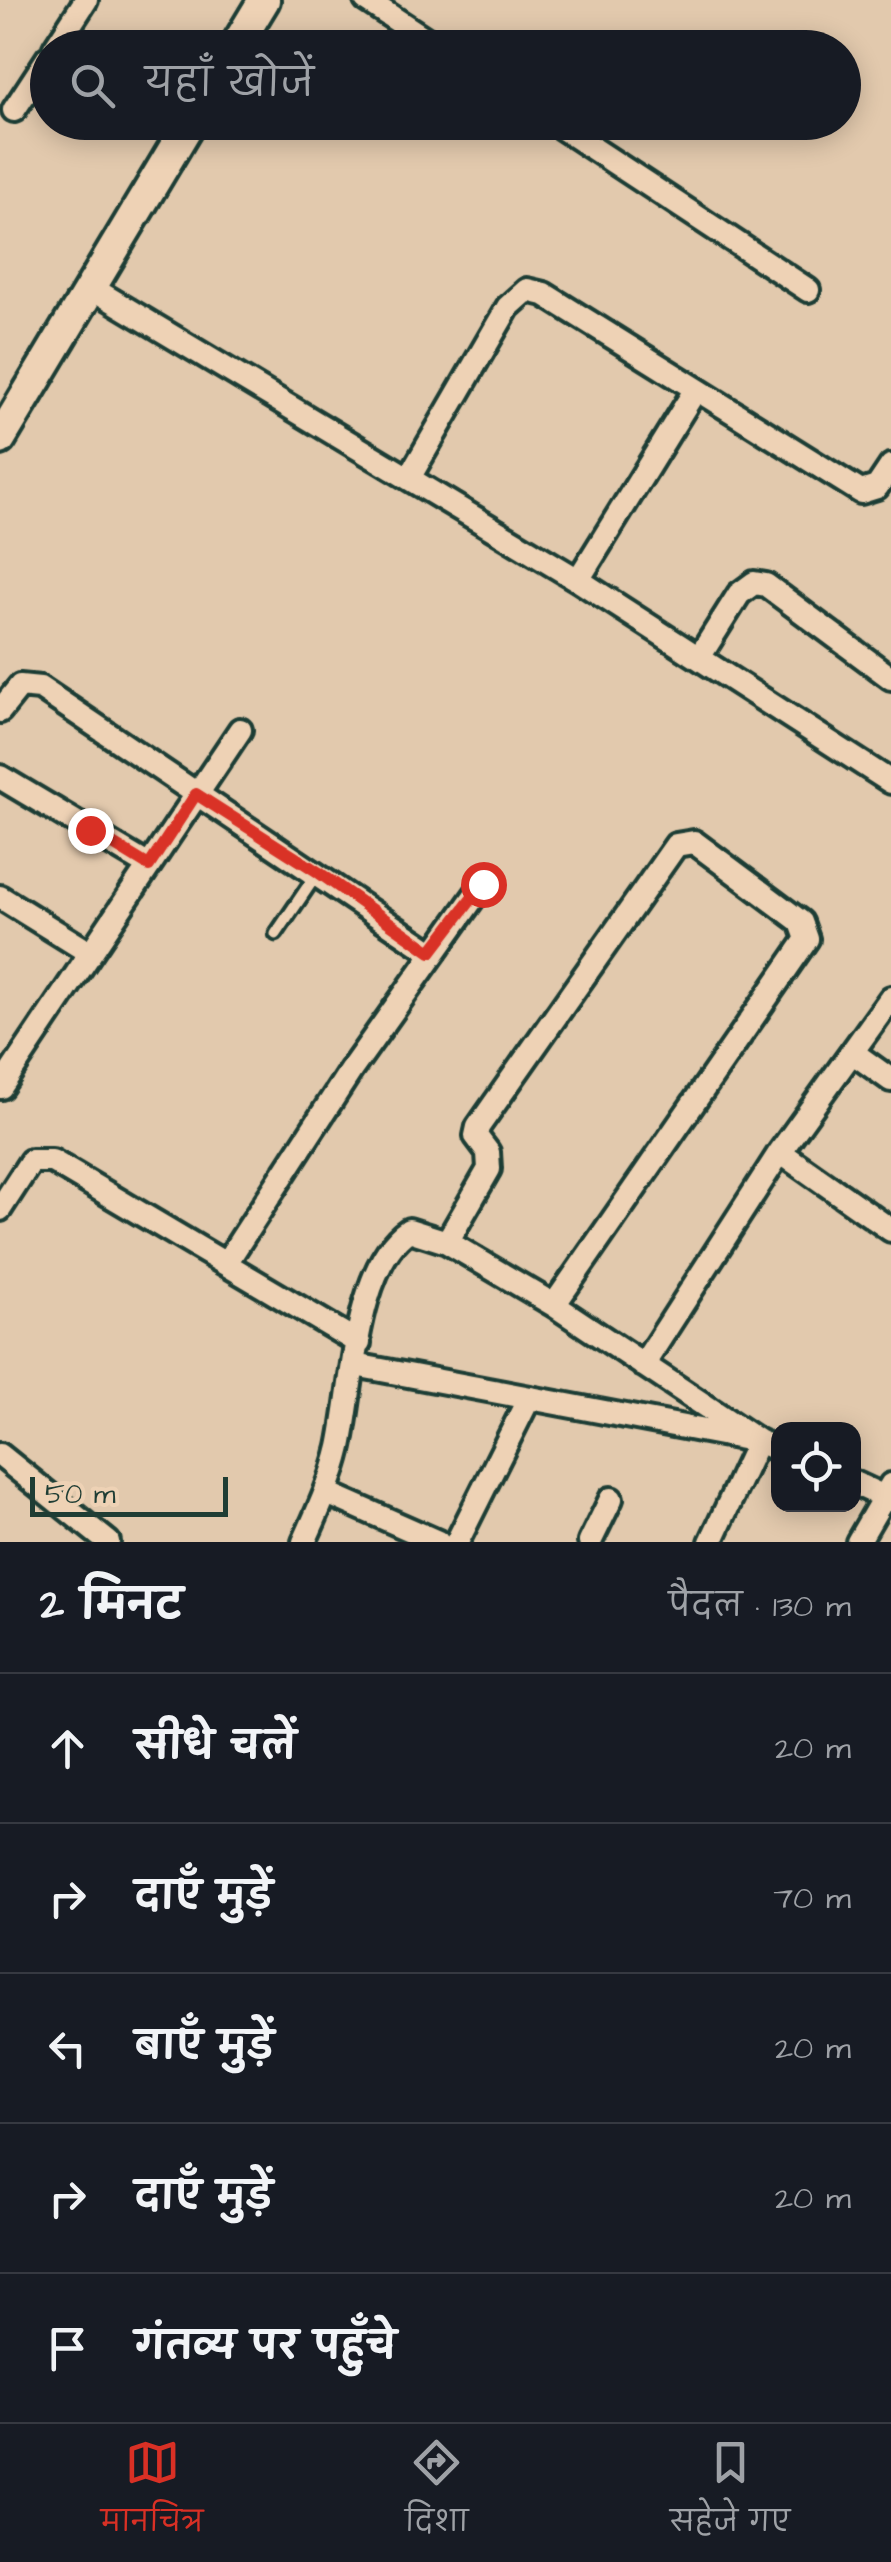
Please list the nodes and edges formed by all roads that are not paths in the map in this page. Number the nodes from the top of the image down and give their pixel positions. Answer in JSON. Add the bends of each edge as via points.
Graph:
{"nodes":[{"id":1,"x":86,"y":0,"type":"edge"},
{"id":2,"x":264,"y":0,"type":"edge"},
{"id":3,"x":366,"y":0,"type":"edge"},
{"id":4,"x":67,"y":30,"type":"edge"},
{"id":5,"x":246,"y":30,"type":"edge"},
{"id":6,"x":412,"y":30,"type":"edge"},
{"id":7,"x":30,"y":86,"type":"edge"},
{"id":8,"x":14,"y":110,"type":"dead end"},
{"id":9,"x":179,"y":140,"type":"edge"},
{"id":10,"x":580,"y":140,"type":"edge"},
{"id":11,"x":90,"y":287,"type":"junction"},
{"id":12,"x":808,"y":290,"type":"dead end"},
{"id":13,"x":696,"y":389,"type":"junction"},
{"id":14,"x":0,"y":439,"type":"edge"},
{"id":15,"x":891,"y":466,"type":"edge"},
{"id":16,"x":409,"y":478,"type":"junction"},
{"id":17,"x":578,"y":580,"type":"junction"},
{"id":18,"x":700,"y":656,"type":"junction"},
{"id":19,"x":891,"y":678,"type":"edge"},
{"id":20,"x":0,"y":711,"type":"edge"},
{"id":21,"x":240,"y":730,"type":"dead end"},
{"id":22,"x":0,"y":777,"type":"edge"},
{"id":23,"x":891,"y":782,"type":"edge"},
{"id":24,"x":196,"y":794,"type":"junction"},
{"id":25,"x":149,"y":866,"type":"junction"},
{"id":26,"x":318,"y":872,"type":"junction"},
{"id":27,"x":483,"y":884,"type":"dead end"},
{"id":28,"x":0,"y":897,"type":"edge"},
{"id":29,"x":276,"y":934,"type":"dead end"},
{"id":30,"x":431,"y":952,"type":"junction"},
{"id":31,"x":90,"y":954,"type":"junction"},
{"id":32,"x":891,"y":998,"type":"edge"},
{"id":33,"x":852,"y":1052,"type":"junction"},
{"id":34,"x":891,"y":1080,"type":"edge"},
{"id":35,"x":1,"y":1087,"type":"edge"},
{"id":36,"x":780,"y":1152,"type":"junction"},
{"id":37,"x":0,"y":1209,"type":"edge"},
{"id":38,"x":891,"y":1230,"type":"edge"},
{"id":39,"x":446,"y":1242,"type":"junction"},
{"id":40,"x":226,"y":1263,"type":"junction"},
{"id":41,"x":554,"y":1305,"type":"junction"},
{"id":42,"x":357,"y":1354,"type":"junction"},
{"id":43,"x":643,"y":1365,"type":"junction"},
{"id":44,"x":529,"y":1398,"type":"junction"},
{"id":45,"x":768,"y":1446,"type":"edge"},
{"id":46,"x":4,"y":1467,"type":"edge"},
{"id":47,"x":861,"y":1485,"type":"edge"},
{"id":48,"x":326,"y":1493,"type":"junction"},
{"id":49,"x":889,"y":1494,"type":"edge"},
{"id":50,"x":611,"y":1500,"type":"dead end"},
{"id":51,"x":108,"y":1542,"type":"edge"},
{"id":52,"x":304,"y":1542,"type":"edge"},
{"id":53,"x":438,"y":1542,"type":"edge"},
{"id":54,"x":457,"y":1542,"type":"edge"},
{"id":55,"x":590,"y":1542,"type":"edge"},
{"id":56,"x":711,"y":1542,"type":"edge"},
{"id":57,"x":858,"y":1542,"type":"edge"}],
"edges":[{"from":1,"to":4,"type":"street"},
{"from":2,"to":5,"type":"street"},
{"from":3,"to":6,"type":"street"},
{"from":7,"to":8,"type":"street"},
{"from":9,"to":11,"type":"street"},
{"from":10,"to":12,"type":"street"},
{"from":11,"to":14,"type":"street"},
{"from":11,"to":16,"type":"street"},
{"from":13,"to":15,"type":"street","via":[[862,492]]},
{"from":13,"to":16,"type":"street","via":[[544,294],[527,290],[508,306]]},
{"from":13,"to":17,"type":"street"},
{"from":16,"to":17,"type":"street"},
{"from":17,"to":18,"type":"street"},
{"from":18,"to":19,"type":"street","via":[[739,594],[754,583]]},
{"from":18,"to":23,"type":"street"},
{"from":20,"to":24,"type":"street","via":[[20,686],[40,688]]},
{"from":21,"to":24,"type":"street"},
{"from":22,"to":25,"type":"street"},
{"from":24,"to":25,"type":"street"},
{"from":24,"to":26,"type":"street"},
{"from":25,"to":31,"type":"street"},
{"from":26,"to":29,"type":"lane"},
{"from":26,"to":30,"type":"street"},
{"from":27,"to":30,"type":"street"},
{"from":28,"to":31,"type":"street"},
{"from":30,"to":40,"type":"street"},
{"from":31,"to":35,"type":"street"},
{"from":32,"to":33,"type":"street"},
{"from":33,"to":34,"type":"street"},
{"from":33,"to":36,"type":"street"},
{"from":36,"to":38,"type":"street"},
{"from":36,"to":43,"type":"street"},
{"from":37,"to":40,"type":"street","via":[[30,1161],[42,1158]]},
{"from":39,"to":41,"type":"street"},
{"from":39,"to":41,"type":"street","via":[[489,1169],[478,1127],[676,845],[694,842],[801,922],[806,940]]},
{"from":39,"to":42,"type":"street","via":[[410,1230],[395,1240],[374,1276]]},
{"from":40,"to":42,"type":"street"},
{"from":41,"to":43,"type":"street"},
{"from":42,"to":44,"type":"street"},
{"from":42,"to":48,"type":"street"},
{"from":43,"to":45,"type":"street"},
{"from":44,"to":45,"type":"street"},
{"from":44,"to":54,"type":"street"},
{"from":45,"to":56,"type":"street"},
{"from":46,"to":51,"type":"street"},
{"from":47,"to":49,"type":"street"},
{"from":48,"to":52,"type":"street"},
{"from":48,"to":53,"type":"street"},
{"from":49,"to":57,"type":"street"},
{"from":50,"to":55,"type":"street"}]}
